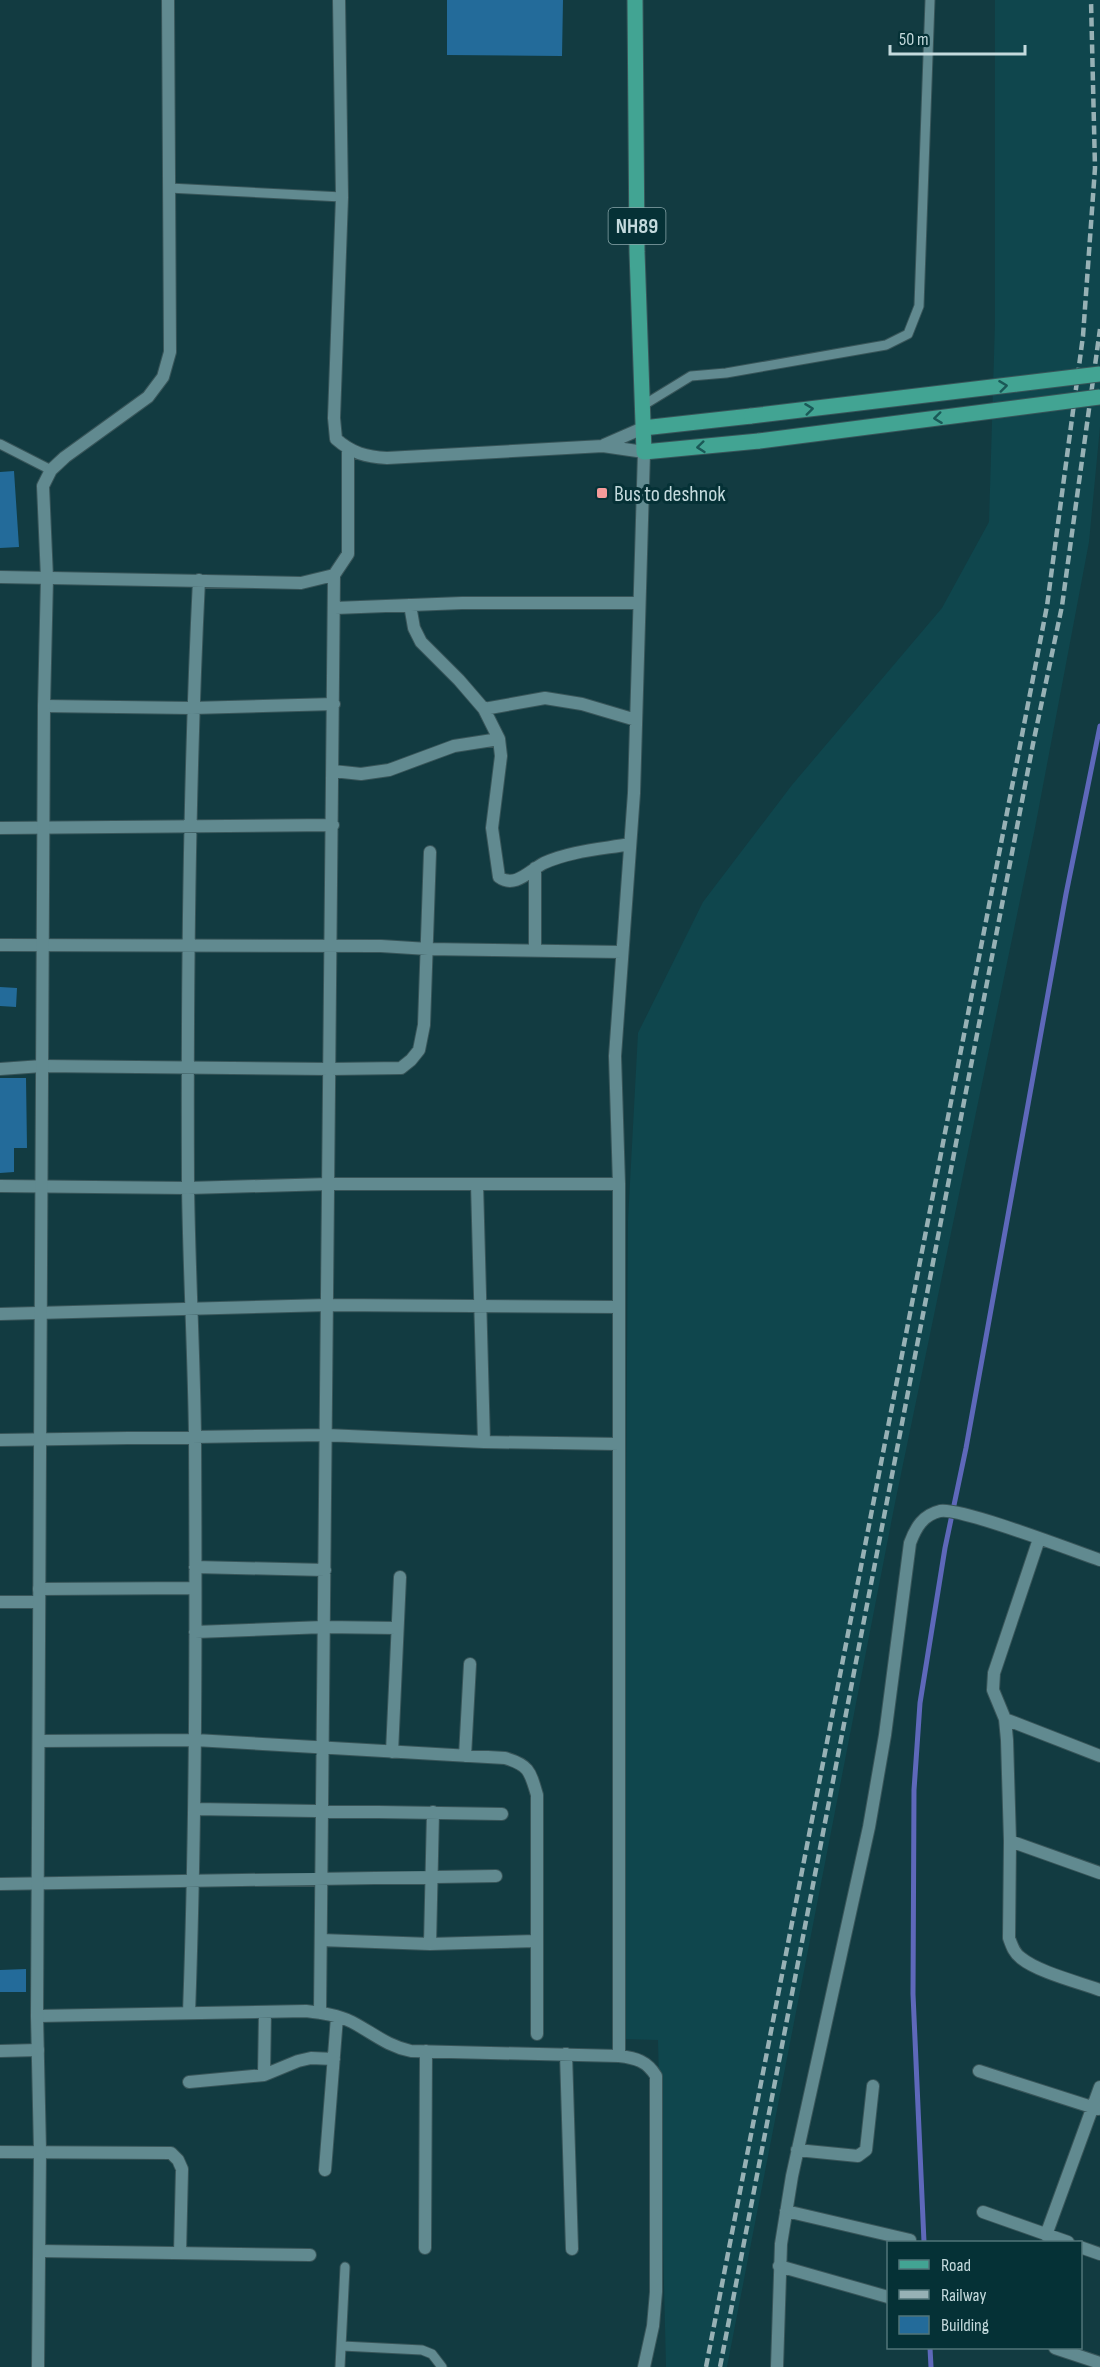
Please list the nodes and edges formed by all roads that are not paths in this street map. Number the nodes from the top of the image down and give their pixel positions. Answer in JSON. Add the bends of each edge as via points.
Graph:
{"nodes":[{"id":1,"x":168,"y":0,"type":"edge"},
{"id":2,"x":339,"y":0,"type":"edge"},
{"id":3,"x":635,"y":0,"type":"edge"},
{"id":4,"x":930,"y":0,"type":"edge"},
{"id":5,"x":169,"y":188,"type":"junction"},
{"id":6,"x":342,"y":197,"type":"junction"},
{"id":7,"x":1100,"y":374,"type":"edge"},
{"id":8,"x":1100,"y":397,"type":"edge"},
{"id":9,"x":642,"y":406,"type":"junction"},
{"id":10,"x":643,"y":428,"type":"junction"},
{"id":11,"x":0,"y":444,"type":"edge"},
{"id":12,"x":603,"y":446,"type":"junction"},
{"id":13,"x":348,"y":449,"type":"junction"},
{"id":14,"x":644,"y":452,"type":"junction"},
{"id":15,"x":51,"y":470,"type":"junction"},
{"id":16,"x":334,"y":575,"type":"junction"},
{"id":17,"x":0,"y":577,"type":"edge"},
{"id":18,"x":47,"y":578,"type":"junction"},
{"id":19,"x":199,"y":580,"type":"junction"},
{"id":20,"x":639,"y":603,"type":"junction"},
{"id":21,"x":410,"y":605,"type":"junction"},
{"id":22,"x":335,"y":608,"type":"junction"},
{"id":23,"x":334,"y":704,"type":"junction"},
{"id":24,"x":44,"y":706,"type":"junction"},
{"id":25,"x":192,"y":708,"type":"junction"},
{"id":26,"x":484,"y":709,"type":"junction"},
{"id":27,"x":636,"y":720,"type":"junction"},
{"id":28,"x":499,"y":739,"type":"junction"},
{"id":29,"x":333,"y":771,"type":"junction"},
{"id":30,"x":333,"y":825,"type":"junction"},
{"id":31,"x":191,"y":826,"type":"junction"},
{"id":32,"x":0,"y":828,"type":"edge"},
{"id":33,"x":43,"y":829,"type":"junction"},
{"id":34,"x":630,"y":844,"type":"junction"},
{"id":35,"x":430,"y":852,"type":"dead end"},
{"id":36,"x":535,"y":868,"type":"junction"},
{"id":37,"x":43,"y":944,"type":"junction"},
{"id":38,"x":0,"y":945,"type":"edge"},
{"id":39,"x":190,"y":945,"type":"junction"},
{"id":40,"x":332,"y":945,"type":"junction"},
{"id":41,"x":428,"y":949,"type":"junction"},
{"id":42,"x":535,"y":951,"type":"junction"},
{"id":43,"x":622,"y":952,"type":"junction"},
{"id":44,"x":42,"y":1066,"type":"junction"},
{"id":45,"x":188,"y":1067,"type":"junction"},
{"id":46,"x":0,"y":1069,"type":"edge"},
{"id":47,"x":330,"y":1069,"type":"junction"},
{"id":48,"x":329,"y":1184,"type":"junction"},
{"id":49,"x":477,"y":1184,"type":"junction"},
{"id":50,"x":619,"y":1184,"type":"junction"},
{"id":51,"x":0,"y":1186,"type":"edge"},
{"id":52,"x":41,"y":1186,"type":"junction"},
{"id":53,"x":188,"y":1188,"type":"junction"},
{"id":54,"x":328,"y":1305,"type":"junction"},
{"id":55,"x":619,"y":1306,"type":"junction"},
{"id":56,"x":481,"y":1307,"type":"junction"},
{"id":57,"x":192,"y":1308,"type":"junction"},
{"id":58,"x":0,"y":1314,"type":"edge"},
{"id":59,"x":41,"y":1314,"type":"junction"},
{"id":60,"x":326,"y":1435,"type":"junction"},
{"id":61,"x":195,"y":1437,"type":"junction"},
{"id":62,"x":0,"y":1440,"type":"edge"},
{"id":63,"x":41,"y":1440,"type":"junction"},
{"id":64,"x":484,"y":1442,"type":"junction"},
{"id":65,"x":619,"y":1444,"type":"junction"},
{"id":66,"x":1039,"y":1539,"type":"junction"},
{"id":67,"x":1100,"y":1560,"type":"edge"},
{"id":68,"x":195,"y":1567,"type":"junction"},
{"id":69,"x":325,"y":1570,"type":"junction"},
{"id":70,"x":400,"y":1577,"type":"dead end"},
{"id":71,"x":195,"y":1588,"type":"junction"},
{"id":72,"x":39,"y":1595,"type":"junction"},
{"id":73,"x":0,"y":1602,"type":"edge"},
{"id":74,"x":324,"y":1627,"type":"junction"},
{"id":75,"x":397,"y":1628,"type":"junction"},
{"id":76,"x":195,"y":1632,"type":"junction"},
{"id":77,"x":470,"y":1664,"type":"dead end"},
{"id":78,"x":1005,"y":1719,"type":"junction"},
{"id":79,"x":195,"y":1740,"type":"junction"},
{"id":80,"x":39,"y":1741,"type":"junction"},
{"id":81,"x":323,"y":1748,"type":"junction"},
{"id":82,"x":392,"y":1752,"type":"junction"},
{"id":83,"x":465,"y":1756,"type":"junction"},
{"id":84,"x":1100,"y":1756,"type":"edge"},
{"id":85,"x":195,"y":1809,"type":"junction"},
{"id":86,"x":322,"y":1810,"type":"junction"},
{"id":87,"x":433,"y":1812,"type":"junction"},
{"id":88,"x":502,"y":1814,"type":"dead end"},
{"id":89,"x":1010,"y":1841,"type":"junction"},
{"id":90,"x":1100,"y":1873,"type":"edge"},
{"id":91,"x":496,"y":1875,"type":"dead end"},
{"id":92,"x":431,"y":1877,"type":"junction"},
{"id":93,"x":321,"y":1878,"type":"junction"},
{"id":94,"x":194,"y":1882,"type":"junction"},
{"id":95,"x":0,"y":1884,"type":"edge"},
{"id":96,"x":38,"y":1884,"type":"junction"},
{"id":97,"x":321,"y":1940,"type":"junction"},
{"id":98,"x":536,"y":1941,"type":"junction"},
{"id":99,"x":430,"y":1944,"type":"junction"},
{"id":100,"x":1100,"y":1990,"type":"edge"},
{"id":101,"x":265,"y":2012,"type":"junction"},
{"id":102,"x":189,"y":2013,"type":"junction"},
{"id":103,"x":320,"y":2013,"type":"junction"},
{"id":104,"x":37,"y":2016,"type":"junction"},
{"id":105,"x":337,"y":2017,"type":"junction"},
{"id":106,"x":537,"y":2034,"type":"dead end"},
{"id":107,"x":38,"y":2050,"type":"junction"},
{"id":108,"x":0,"y":2051,"type":"edge"},
{"id":109,"x":426,"y":2052,"type":"junction"},
{"id":110,"x":566,"y":2054,"type":"junction"},
{"id":111,"x":619,"y":2056,"type":"junction"},
{"id":112,"x":334,"y":2059,"type":"junction"},
{"id":113,"x":980,"y":2071,"type":"dead end"},
{"id":114,"x":264,"y":2075,"type":"junction"},
{"id":115,"x":189,"y":2082,"type":"dead end"},
{"id":116,"x":873,"y":2086,"type":"dead end"},
{"id":117,"x":1100,"y":2087,"type":"edge"},
{"id":118,"x":1097,"y":2108,"type":"edge"},
{"id":119,"x":798,"y":2150,"type":"junction"},
{"id":120,"x":40,"y":2151,"type":"junction"},
{"id":121,"x":0,"y":2152,"type":"edge"},
{"id":122,"x":325,"y":2170,"type":"dead end"},
{"id":123,"x":786,"y":2211,"type":"junction"},
{"id":124,"x":983,"y":2212,"type":"dead end"},
{"id":125,"x":1046,"y":2235,"type":"junction"},
{"id":126,"x":910,"y":2240,"type":"dead end"},
{"id":127,"x":1065,"y":2241,"type":"edge"},
{"id":128,"x":425,"y":2248,"type":"dead end"},
{"id":129,"x":1082,"y":2248,"type":"edge"},
{"id":130,"x":572,"y":2249,"type":"dead end"},
{"id":131,"x":40,"y":2251,"type":"junction"},
{"id":132,"x":180,"y":2253,"type":"junction"},
{"id":133,"x":1100,"y":2254,"type":"edge"},
{"id":134,"x":310,"y":2255,"type":"dead end"},
{"id":135,"x":780,"y":2266,"type":"junction"},
{"id":136,"x":345,"y":2267,"type":"dead end"},
{"id":137,"x":887,"y":2297,"type":"edge"},
{"id":138,"x":342,"y":2346,"type":"junction"},
{"id":139,"x":1058,"y":2349,"type":"edge"},
{"id":140,"x":1100,"y":2363,"type":"edge"},
{"id":141,"x":38,"y":2367,"type":"edge"},
{"id":142,"x":340,"y":2367,"type":"edge"},
{"id":143,"x":441,"y":2367,"type":"edge"},
{"id":144,"x":644,"y":2367,"type":"edge"},
{"id":145,"x":777,"y":2367,"type":"edge"}],
"edges":[{"from":1,"to":5,"type":"street"},
{"from":2,"to":6,"type":"street"},
{"from":3,"to":9,"type":"main road","number":"NH89"},
{"from":4,"to":9,"type":"lane","via":[[919,306],[908,334],[886,345],[692,376]]},
{"from":5,"to":6,"type":"lane"},
{"from":5,"to":15,"type":"street","via":[[170,352],[163,377],[148,397]]},
{"from":6,"to":13,"type":"street","via":[[334,418],[336,439]]},
{"from":10,"to":7,"type":"main road","one_way":true,"bridge":true},
{"from":8,"to":14,"type":"main road","one_way":true,"bridge":true},
{"from":9,"to":10,"type":"main road","number":"NH89"},
{"from":10,"to":12,"type":"street"},
{"from":10,"to":14,"type":"main road","number":"NH89"},
{"from":11,"to":15,"type":"lane"},
{"from":12,"to":13,"type":"street","via":[[387,458],[366,457]]},
{"from":12,"to":14,"type":"street"},
{"from":13,"to":16,"type":"street","via":[[348,554]]},
{"from":14,"to":20,"type":"street"},
{"from":15,"to":18,"type":"street","via":[[43,486]]},
{"from":16,"to":19,"type":"street","via":[[301,583]]},
{"from":16,"to":22,"type":"street"},
{"from":17,"to":18,"type":"street"},
{"from":18,"to":19,"type":"street"},
{"from":18,"to":24,"type":"street"},
{"from":19,"to":25,"type":"street"},
{"from":20,"to":21,"type":"street"},
{"from":20,"to":27,"type":"street"},
{"from":21,"to":22,"type":"street"},
{"from":21,"to":26,"type":"street","via":[[421,642]]},
{"from":22,"to":23,"type":"street"},
{"from":23,"to":25,"type":"street"},
{"from":23,"to":29,"type":"street"},
{"from":24,"to":25,"type":"street"},
{"from":24,"to":33,"type":"street"},
{"from":25,"to":31,"type":"street"},
{"from":26,"to":27,"type":"street","via":[[545,698]]},
{"from":26,"to":28,"type":"street"},
{"from":27,"to":34,"type":"street"},
{"from":28,"to":29,"type":"street","via":[[454,746],[388,770],[361,774]]},
{"from":28,"to":36,"type":"street","via":[[501,756],[492,828],[499,876],[513,881]]},
{"from":29,"to":30,"type":"street"},
{"from":30,"to":31,"type":"street"},
{"from":30,"to":40,"type":"street"},
{"from":31,"to":33,"type":"street"},
{"from":31,"to":39,"type":"street"},
{"from":32,"to":33,"type":"street"},
{"from":33,"to":37,"type":"street"},
{"from":34,"to":36,"type":"street","via":[[558,857]]},
{"from":34,"to":43,"type":"street"},
{"from":35,"to":41,"type":"street"},
{"from":36,"to":42,"type":"street"},
{"from":37,"to":38,"type":"street"},
{"from":37,"to":39,"type":"street"},
{"from":37,"to":44,"type":"street"},
{"from":39,"to":40,"type":"street"},
{"from":39,"to":45,"type":"street"},
{"from":40,"to":41,"type":"street"},
{"from":40,"to":47,"type":"street"},
{"from":41,"to":42,"type":"street"},
{"from":41,"to":47,"type":"street","via":[[424,1024],[418,1050],[411,1060],[401,1068]]},
{"from":42,"to":43,"type":"street"},
{"from":43,"to":50,"type":"street","via":[[615,1056]]},
{"from":44,"to":45,"type":"street"},
{"from":44,"to":46,"type":"street"},
{"from":44,"to":52,"type":"street"},
{"from":45,"to":47,"type":"street"},
{"from":45,"to":53,"type":"street"},
{"from":47,"to":48,"type":"street"},
{"from":48,"to":49,"type":"street"},
{"from":48,"to":53,"type":"street"},
{"from":48,"to":54,"type":"street"},
{"from":49,"to":50,"type":"street"},
{"from":49,"to":56,"type":"street"},
{"from":50,"to":55,"type":"street"},
{"from":51,"to":52,"type":"street"},
{"from":52,"to":53,"type":"street"},
{"from":52,"to":59,"type":"street"},
{"from":53,"to":57,"type":"street"},
{"from":54,"to":56,"type":"street"},
{"from":54,"to":57,"type":"street"},
{"from":54,"to":60,"type":"street"},
{"from":55,"to":56,"type":"street"},
{"from":55,"to":65,"type":"street"},
{"from":56,"to":64,"type":"street"},
{"from":57,"to":59,"type":"street"},
{"from":57,"to":61,"type":"street"},
{"from":58,"to":59,"type":"street"},
{"from":59,"to":63,"type":"street"},
{"from":60,"to":61,"type":"street"},
{"from":60,"to":64,"type":"street"},
{"from":60,"to":69,"type":"street"},
{"from":61,"to":63,"type":"street"},
{"from":61,"to":68,"type":"street"},
{"from":62,"to":63,"type":"street"},
{"from":63,"to":72,"type":"street"},
{"from":64,"to":65,"type":"street"},
{"from":65,"to":111,"type":"street"},
{"from":66,"to":67,"type":"street"},
{"from":66,"to":78,"type":"street","via":[[994,1673],[993,1690]]},
{"from":66,"to":119,"type":"street","via":[[942,1511],[915,1527],[869,1827]]},
{"from":68,"to":69,"type":"street"},
{"from":68,"to":71,"type":"street"},
{"from":69,"to":74,"type":"street"},
{"from":70,"to":75,"type":"street"},
{"from":71,"to":72,"type":"street"},
{"from":71,"to":76,"type":"street"},
{"from":72,"to":73,"type":"street"},
{"from":72,"to":80,"type":"street"},
{"from":74,"to":75,"type":"street"},
{"from":74,"to":76,"type":"street"},
{"from":74,"to":81,"type":"street"},
{"from":75,"to":82,"type":"street"},
{"from":76,"to":79,"type":"street"},
{"from":77,"to":83,"type":"street"},
{"from":78,"to":84,"type":"street"},
{"from":78,"to":89,"type":"street"},
{"from":79,"to":80,"type":"street"},
{"from":79,"to":81,"type":"street"},
{"from":79,"to":85,"type":"street"},
{"from":80,"to":96,"type":"street"},
{"from":81,"to":82,"type":"street"},
{"from":81,"to":86,"type":"street"},
{"from":82,"to":83,"type":"street"},
{"from":83,"to":98,"type":"street","via":[[522,1763],[531,1775],[537,1795]]},
{"from":85,"to":86,"type":"street"},
{"from":85,"to":94,"type":"street"},
{"from":86,"to":87,"type":"street"},
{"from":86,"to":93,"type":"street"},
{"from":87,"to":88,"type":"street"},
{"from":87,"to":92,"type":"street"},
{"from":89,"to":90,"type":"street"},
{"from":89,"to":100,"type":"street","via":[[1009,1938],[1013,1949],[1038,1967]]},
{"from":91,"to":92,"type":"street"},
{"from":92,"to":93,"type":"street"},
{"from":92,"to":99,"type":"street"},
{"from":93,"to":94,"type":"street"},
{"from":93,"to":97,"type":"street"},
{"from":94,"to":96,"type":"street"},
{"from":94,"to":102,"type":"street"},
{"from":95,"to":96,"type":"street"},
{"from":96,"to":104,"type":"street"},
{"from":97,"to":99,"type":"street"},
{"from":97,"to":103,"type":"street"},
{"from":98,"to":99,"type":"street"},
{"from":98,"to":106,"type":"street"},
{"from":101,"to":102,"type":"street"},
{"from":101,"to":103,"type":"street"},
{"from":101,"to":114,"type":"street"},
{"from":102,"to":104,"type":"street"},
{"from":103,"to":105,"type":"street"},
{"from":104,"to":107,"type":"street"},
{"from":105,"to":109,"type":"street","via":[[397,2048]]},
{"from":105,"to":112,"type":"street"},
{"from":107,"to":108,"type":"street"},
{"from":107,"to":120,"type":"street"},
{"from":109,"to":110,"type":"street"},
{"from":109,"to":128,"type":"street"},
{"from":110,"to":111,"type":"street"},
{"from":110,"to":130,"type":"street"},
{"from":111,"to":144,"type":"street","via":[[644,2062],[656,2076],[656,2292]]},
{"from":112,"to":114,"type":"street","via":[[311,2058]]},
{"from":112,"to":122,"type":"street"},
{"from":113,"to":118,"type":"street"},
{"from":114,"to":115,"type":"street"},
{"from":116,"to":119,"type":"street","via":[[863,2154]]},
{"from":117,"to":118,"type":"street"},
{"from":118,"to":125,"type":"street"},
{"from":119,"to":123,"type":"street"},
{"from":120,"to":121,"type":"street"},
{"from":120,"to":131,"type":"street"},
{"from":120,"to":132,"type":"street","via":[[171,2153],[182,2169]]},
{"from":123,"to":126,"type":"street"},
{"from":123,"to":135,"type":"street"},
{"from":124,"to":125,"type":"street"},
{"from":125,"to":127,"type":"street"},
{"from":129,"to":133,"type":"street"},
{"from":131,"to":132,"type":"street"},
{"from":131,"to":141,"type":"street"},
{"from":132,"to":134,"type":"street"},
{"from":135,"to":137,"type":"street"},
{"from":135,"to":145,"type":"street"},
{"from":136,"to":138,"type":"lane"},
{"from":138,"to":142,"type":"lane"},
{"from":138,"to":143,"type":"lane","via":[[422,2350],[432,2354]]},
{"from":139,"to":140,"type":"street"}]}
